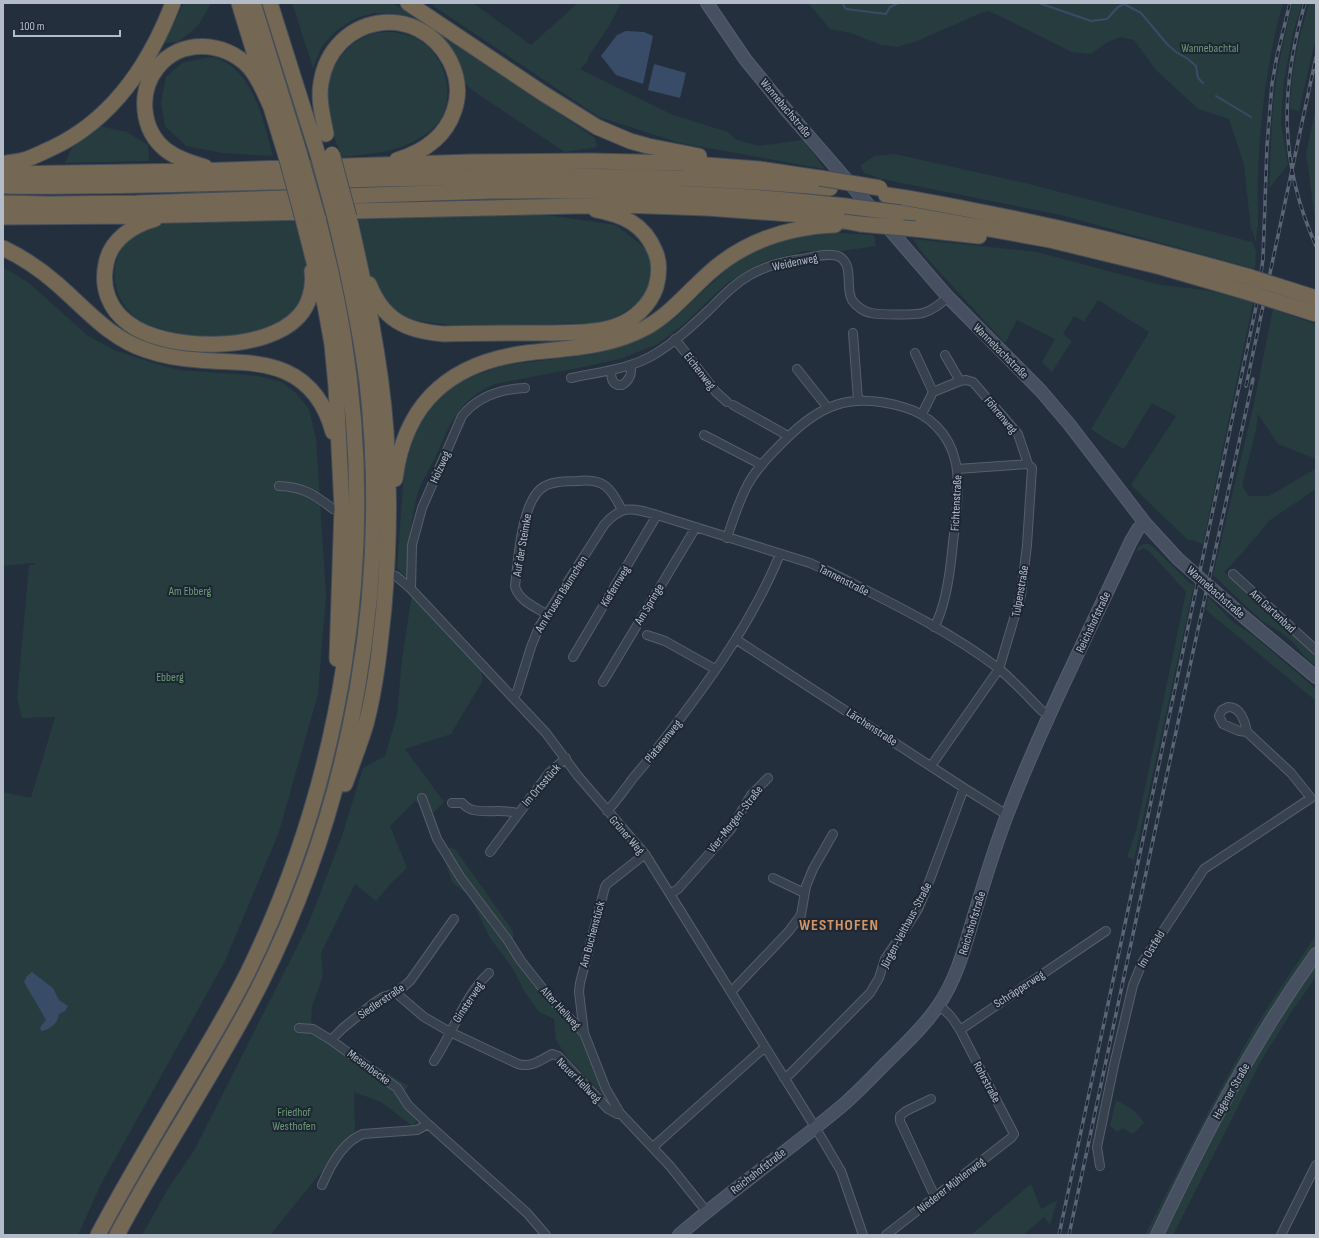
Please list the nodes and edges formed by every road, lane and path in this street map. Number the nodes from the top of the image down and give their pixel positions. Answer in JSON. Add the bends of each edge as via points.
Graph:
{"nodes":[{"id":1,"x":173,"y":3,"type":"edge"},
{"id":2,"x":240,"y":3,"type":"edge"},
{"id":3,"x":253,"y":3,"type":"edge"},
{"id":4,"x":408,"y":3,"type":"edge"},
{"id":5,"x":707,"y":3,"type":"edge"},
{"id":6,"x":272,"y":8,"type":"edge"},
{"id":7,"x":271,"y":107,"type":"junction"},
{"id":8,"x":326,"y":134,"type":"junction"},
{"id":9,"x":325,"y":155,"type":"junction"},
{"id":10,"x":293,"y":156,"type":"junction"},
{"id":11,"x":3,"y":164,"type":"edge"},
{"id":12,"x":379,"y":164,"type":"junction"},
{"id":13,"x":758,"y":169,"type":"junction"},
{"id":14,"x":220,"y":170,"type":"junction"},
{"id":15,"x":3,"y":174,"type":"edge"},
{"id":16,"x":825,"y":183,"type":"junction"},
{"id":17,"x":3,"y":186,"type":"edge"},
{"id":18,"x":3,"y":203,"type":"edge"},
{"id":19,"x":551,"y":206,"type":"junction"},
{"id":20,"x":203,"y":215,"type":"junction"},
{"id":21,"x":3,"y":216,"type":"edge"},
{"id":22,"x":342,"y":217,"type":"junction"},
{"id":23,"x":310,"y":218,"type":"junction"},
{"id":24,"x":860,"y":224,"type":"junction"},
{"id":25,"x":308,"y":238,"type":"junction"},
{"id":26,"x":1050,"y":240,"type":"junction"},
{"id":27,"x":3,"y":248,"type":"edge"},
{"id":28,"x":356,"y":249,"type":"junction"},
{"id":29,"x":1249,"y":284,"type":"junction"},
{"id":30,"x":948,"y":297,"type":"junction"},
{"id":31,"x":1316,"y":298,"type":"edge"},
{"id":32,"x":1316,"y":314,"type":"edge"},
{"id":33,"x":853,"y":333,"type":"dead end"},
{"id":34,"x":676,"y":339,"type":"junction"},
{"id":35,"x":915,"y":352,"type":"dead end"},
{"id":36,"x":945,"y":355,"type":"dead end"},
{"id":37,"x":630,"y":365,"type":"junction"},
{"id":38,"x":797,"y":369,"type":"dead end"},
{"id":39,"x":611,"y":370,"type":"junction"},
{"id":40,"x":572,"y":378,"type":"dead end"},
{"id":41,"x":960,"y":381,"type":"junction"},
{"id":42,"x":525,"y":388,"type":"dead end"},
{"id":43,"x":933,"y":392,"type":"junction"},
{"id":44,"x":858,"y":400,"type":"junction"},
{"id":45,"x":827,"y":408,"type":"junction"},
{"id":46,"x":922,"y":414,"type":"junction"},
{"id":47,"x":704,"y":435,"type":"dead end"},
{"id":48,"x":788,"y":437,"type":"junction"},
{"id":49,"x":1028,"y":464,"type":"junction"},
{"id":50,"x":762,"y":465,"type":"junction"},
{"id":51,"x":957,"y":469,"type":"junction"},
{"id":52,"x":341,"y":474,"type":"junction"},
{"id":53,"x":279,"y":486,"type":"dead end"},
{"id":54,"x":333,"y":509,"type":"dead end"},
{"id":55,"x":622,"y":510,"type":"junction"},
{"id":56,"x":657,"y":515,"type":"junction"},
{"id":57,"x":389,"y":516,"type":"junction"},
{"id":58,"x":1145,"y":523,"type":"junction"},
{"id":59,"x":696,"y":527,"type":"junction"},
{"id":60,"x":728,"y":538,"type":"junction"},
{"id":61,"x":780,"y":554,"type":"junction"},
{"id":62,"x":1233,"y":574,"type":"dead end"},
{"id":63,"x":396,"y":576,"type":"dead end"},
{"id":64,"x":411,"y":589,"type":"junction"},
{"id":65,"x":546,"y":614,"type":"junction"},
{"id":66,"x":934,"y":627,"type":"junction"},
{"id":67,"x":647,"y":635,"type":"dead end"},
{"id":68,"x":737,"y":640,"type":"junction"},
{"id":69,"x":1315,"y":648,"type":"edge"},
{"id":70,"x":573,"y":657,"type":"dead end"},
{"id":71,"x":715,"y":669,"type":"junction"},
{"id":72,"x":999,"y":669,"type":"junction"},
{"id":73,"x":1316,"y":677,"type":"edge"},
{"id":74,"x":603,"y":682,"type":"dead end"},
{"id":75,"x":513,"y":698,"type":"junction"},
{"id":76,"x":337,"y":710,"type":"junction"},
{"id":77,"x":1050,"y":715,"type":"junction"},
{"id":78,"x":1247,"y":732,"type":"dead end"},
{"id":79,"x":566,"y":758,"type":"junction"},
{"id":80,"x":931,"y":766,"type":"junction"},
{"id":81,"x":768,"y":778,"type":"dead end"},
{"id":82,"x":964,"y":788,"type":"junction"},
{"id":83,"x":1314,"y":796,"type":"edge"},
{"id":84,"x":422,"y":798,"type":"dead end"},
{"id":85,"x":452,"y":803,"type":"dead end"},
{"id":86,"x":607,"y":811,"type":"junction"},
{"id":87,"x":518,"y":813,"type":"junction"},
{"id":88,"x":1007,"y":815,"type":"junction"},
{"id":89,"x":326,"y":822,"type":"junction"},
{"id":90,"x":833,"y":834,"type":"dead end"},
{"id":91,"x":490,"y":852,"type":"dead end"},
{"id":92,"x":645,"y":854,"type":"junction"},
{"id":93,"x":773,"y":878,"type":"dead end"},
{"id":94,"x":805,"y":892,"type":"junction"},
{"id":95,"x":670,"y":894,"type":"junction"},
{"id":96,"x":454,"y":919,"type":"dead end"},
{"id":97,"x":1106,"y":931,"type":"dead end"},
{"id":98,"x":1316,"y":954,"type":"edge"},
{"id":99,"x":489,"y":973,"type":"dead end"},
{"id":100,"x":731,"y":992,"type":"junction"},
{"id":101,"x":396,"y":993,"type":"junction"},
{"id":102,"x":938,"y":1006,"type":"junction"},
{"id":103,"x":299,"y":1028,"type":"dead end"},
{"id":104,"x":960,"y":1030,"type":"junction"},
{"id":105,"x":450,"y":1032,"type":"junction"},
{"id":106,"x":584,"y":1033,"type":"junction"},
{"id":107,"x":332,"y":1040,"type":"junction"},
{"id":108,"x":764,"y":1047,"type":"junction"},
{"id":109,"x":434,"y":1061,"type":"dead end"},
{"id":110,"x":784,"y":1078,"type":"junction"},
{"id":111,"x":931,"y":1099,"type":"dead end"},
{"id":112,"x":620,"y":1113,"type":"junction"},
{"id":113,"x":428,"y":1124,"type":"junction"},
{"id":114,"x":815,"y":1127,"type":"junction"},
{"id":115,"x":1014,"y":1134,"type":"joint"},
{"id":116,"x":653,"y":1147,"type":"junction"},
{"id":117,"x":1316,"y":1165,"type":"edge"},
{"id":118,"x":1100,"y":1166,"type":"dead end"},
{"id":119,"x":322,"y":1184,"type":"dead end"},
{"id":120,"x":935,"y":1197,"type":"junction"},
{"id":121,"x":707,"y":1212,"type":"junction"},
{"id":122,"x":98,"y":1235,"type":"edge"},
{"id":123,"x":116,"y":1235,"type":"edge"},
{"id":124,"x":546,"y":1235,"type":"edge"},
{"id":125,"x":679,"y":1235,"type":"edge"},
{"id":126,"x":863,"y":1235,"type":"edge"},
{"id":127,"x":886,"y":1235,"type":"edge"},
{"id":128,"x":1157,"y":1235,"type":"edge"},
{"id":129,"x":1281,"y":1235,"type":"edge"}],
"edges":[{"from":1,"to":11,"type":"highway","via":[[162,31],[142,66],[100,117],[87,128],[54,147],[25,160]]},
{"from":2,"to":7,"type":"highway"},
{"from":3,"to":10,"type":"highway"},
{"from":4,"to":13,"type":"highway","via":[[597,127],[648,146]]},
{"from":5,"to":30,"type":"main road","name":"Wannebachstraße","via":[[744,59]]},
{"from":6,"to":8,"type":"highway","via":[[292,47]]},
{"from":6,"to":9,"type":"highway"},
{"from":7,"to":10,"type":"highway"},
{"from":7,"to":14,"type":"highway","via":[[249,67],[222,49],[192,47],[174,54],[158,67],[149,82],[145,112],[150,128],[159,143],[190,163]]},
{"from":8,"to":9,"type":"highway"},
{"from":8,"to":12,"type":"highway","via":[[320,95],[321,84],[327,63],[344,38],[357,29],[385,22],[404,24],[424,32],[434,38],[454,69],[458,94],[454,112],[436,141],[410,156]]},
{"from":9,"to":22,"type":"highway","bridge":true},
{"from":10,"to":23,"type":"highway","bridge":true},
{"from":12,"to":13,"type":"highway","via":[[591,161],[680,163]]},
{"from":12,"to":14,"type":"highway"},
{"from":13,"to":16,"type":"highway"},
{"from":14,"to":15,"type":"highway"},
{"from":16,"to":17,"type":"highway","via":[[586,176],[446,177],[140,186]]},
{"from":16,"to":29,"type":"highway","via":[[883,192],[1059,228],[1183,258]]},
{"from":18,"to":26,"type":"highway","bridge":true,"via":[[116,203],[477,192],[680,193],[769,199],[901,213]]},
{"from":19,"to":20,"type":"highway"},
{"from":19,"to":24,"type":"highway","via":[[707,208],[818,216]]},
{"from":19,"to":28,"type":"highway","via":[[590,209],[613,214],[636,225],[647,237],[657,258],[657,282],[644,308],[631,319],[615,326],[586,332],[444,334],[418,330],[399,323],[380,306]]},
{"from":20,"to":21,"type":"highway"},
{"from":20,"to":25,"type":"highway","via":[[149,221],[131,229],[112,248],[106,260],[104,282],[112,307],[128,324],[148,334],[191,344],[243,342],[275,333],[299,316],[310,297],[312,273]]},
{"from":22,"to":28,"type":"highway"},
{"from":22,"to":89,"type":"highway","via":[[367,382],[373,511],[369,598],[354,711]]},
{"from":23,"to":25,"type":"highway"},
{"from":23,"to":76,"type":"highway","via":[[329,264],[344,341],[355,435],[356,532],[353,597]]},
{"from":24,"to":26,"type":"highway","bridge":true,"via":[[999,239]]},
{"from":24,"to":57,"type":"highway","via":[[792,229],[759,240],[710,273],[655,322],[622,338],[594,346],[512,355],[484,362],[461,372],[436,390],[414,418],[396,465]]},
{"from":25,"to":52,"type":"highway","via":[[332,344]]},
{"from":26,"to":29,"type":"highway","via":[[1161,267]]},
{"from":27,"to":52,"type":"highway","via":[[42,271],[107,329],[127,342],[180,358],[258,365],[286,372],[305,384],[328,414]]},
{"from":28,"to":57,"type":"highway","via":[[382,394]]},
{"from":29,"to":31,"type":"highway","bridge":true},
{"from":29,"to":32,"type":"highway","bridge":true},
{"from":30,"to":34,"type":"street","name":"Weidenweg","via":[[939,306],[921,314],[871,313],[858,306],[851,297],[848,271],[842,258],[804,258],[764,268],[750,276],[727,292]]},
{"from":30,"to":58,"type":"main road","name":"Wannebachstraße","via":[[1041,391]]},
{"from":33,"to":44,"type":"street"},
{"from":34,"to":37,"type":"street","name":"Weidenweg","via":[[644,361]]},
{"from":34,"to":48,"type":"street","name":"Eichenweg","via":[[716,392]]},
{"from":35,"to":43,"type":"street"},
{"from":36,"to":41,"type":"street"},
{"from":37,"to":39,"type":"street","name":"Weidenweg"},
{"from":37,"to":39,"type":"street","via":[[631,374],[622,385],[612,381]]},
{"from":38,"to":45,"type":"street"},
{"from":39,"to":40,"type":"street","name":"Weidenweg"},
{"from":41,"to":43,"type":"street"},
{"from":41,"to":49,"type":"street","name":"Föhrenweg","via":[[973,382],[1018,434]]},
{"from":42,"to":64,"type":"street","name":"Holzweg","via":[[509,389],[483,397],[462,416],[422,508],[412,545]]},
{"from":43,"to":46,"type":"street"},
{"from":44,"to":45,"type":"street","name":"Fichtenstraße"},
{"from":44,"to":46,"type":"street","name":"Fichtenstraße","via":[[896,405]]},
{"from":45,"to":48,"type":"street","name":"Fichtenstraße","via":[[807,420]]},
{"from":46,"to":51,"type":"street","name":"Fichtenstraße","via":[[947,440]]},
{"from":47,"to":50,"type":"street"},
{"from":48,"to":50,"type":"street","name":"Fichtenstraße"},
{"from":49,"to":51,"type":"street"},
{"from":49,"to":72,"type":"street","name":"Tulpenstraße","via":[[1032,468],[1021,595]]},
{"from":50,"to":60,"type":"street","name":"Fichtenstraße","via":[[748,484]]},
{"from":51,"to":66,"type":"street","name":"Fichtenstraße","via":[[955,531],[948,582]]},
{"from":52,"to":76,"type":"highway"},
{"from":53,"to":54,"type":"street","via":[[304,490]]},
{"from":55,"to":56,"type":"street","name":"Tannenstraße","via":[[640,510]]},
{"from":55,"to":65,"type":"street","name":"Am Krusen Bäumchen","via":[[604,525]]},
{"from":55,"to":65,"type":"street","name":"Auf der Steimke","via":[[610,490],[599,482],[590,480],[551,483],[542,487],[532,498],[526,514],[514,586],[520,597]]},
{"from":56,"to":59,"type":"street","name":"Tannenstraße"},
{"from":56,"to":70,"type":"street","name":"Kiefernweg"},
{"from":57,"to":89,"type":"highway","via":[[382,631],[372,700],[343,789]]},
{"from":58,"to":73,"type":"main road","name":"Wannebachstraße","via":[[1178,559]]},
{"from":58,"to":77,"type":"main road","name":"Reichshofstraße","via":[[1131,541]]},
{"from":59,"to":60,"type":"street","name":"Tannenstraße"},
{"from":59,"to":74,"type":"street","name":"Am Springe"},
{"from":60,"to":61,"type":"street","name":"Tannenstraße"},
{"from":61,"to":66,"type":"street","name":"Tannenstraße","via":[[828,571]]},
{"from":61,"to":68,"type":"street","name":"Platanenweg","via":[[766,587]]},
{"from":62,"to":69,"type":"street","name":"Am Gartenbad"},
{"from":63,"to":64,"type":"street","name":"Grüner Weg"},
{"from":64,"to":75,"type":"street","name":"Grüner Weg"},
{"from":65,"to":75,"type":"street","name":"Am Krusen Bäumchen","via":[[535,636]]},
{"from":66,"to":72,"type":"street","name":"Tannenstraße"},
{"from":67,"to":71,"type":"street","via":[[665,640]]},
{"from":68,"to":71,"type":"street","name":"Platanenweg"},
{"from":68,"to":80,"type":"street","name":"Lärchenstraße"},
{"from":71,"to":86,"type":"street","name":"Platanenweg","via":[[687,711]]},
{"from":72,"to":77,"type":"street","name":"Tannenstraße","via":[[1042,711]]},
{"from":72,"to":80,"type":"street","name":"Tulpenstraße"},
{"from":75,"to":79,"type":"street","name":"Grüner Weg"},
{"from":76,"to":122,"type":"highway","via":[[310,816],[292,870],[262,941],[226,1014]]},
{"from":77,"to":88,"type":"main road","name":"Reichshofstraße"},
{"from":78,"to":83,"type":"street","name":"Im Ostfeld"},
{"from":79,"to":86,"type":"street","name":"Grüner Weg"},
{"from":79,"to":87,"type":"street","name":"Im Ortsstück","via":[[549,773]]},
{"from":80,"to":82,"type":"street","name":"Lärchenstraße"},
{"from":81,"to":95,"type":"street","name":"Vier-Morgen-Straße","via":[[752,795],[731,829],[678,889]]},
{"from":82,"to":88,"type":"street","name":"Lärchenstraße"},
{"from":82,"to":110,"type":"street","name":"Jürgen-Velthaus-Straße","via":[[918,909],[885,959],[879,978],[865,998]]},
{"from":83,"to":118,"type":"street","name":"Im Ostfeld","via":[[1204,869],[1142,963],[1133,985],[1111,1079],[1097,1147]]},
{"from":84,"to":106,"type":"street","name":"Alter Hellweg","via":[[437,839],[461,878],[529,972]]},
{"from":85,"to":87,"type":"street","name":"Im Ortsstück","via":[[462,803],[474,810],[509,810]]},
{"from":86,"to":92,"type":"street","name":"Grüner Weg"},
{"from":87,"to":91,"type":"street","name":"Im Ortsstück"},
{"from":88,"to":102,"type":"main road","name":"Reichshofstraße","via":[[960,962]]},
{"from":89,"to":123,"type":"highway","via":[[307,876],[261,982]]},
{"from":90,"to":94,"type":"street","via":[[813,869]]},
{"from":92,"to":95,"type":"street","name":"Grüner Weg"},
{"from":92,"to":106,"type":"street","name":"Am Buchenstück","via":[[605,887],[580,983]]},
{"from":93,"to":94,"type":"street"},
{"from":94,"to":100,"type":"street","via":[[801,915],[796,922]]},
{"from":95,"to":100,"type":"street","name":"Grüner Weg"},
{"from":96,"to":101,"type":"street","name":"Siedlerstraße","via":[[410,981]]},
{"from":97,"to":104,"type":"street","name":"Schräpperweg"},
{"from":98,"to":128,"type":"main road","name":"Hagener Straße","via":[[1238,1078],[1202,1142]]},
{"from":99,"to":105,"type":"street","name":"Ginsterweg","via":[[481,981]]},
{"from":100,"to":108,"type":"street","name":"Grüner Weg"},
{"from":101,"to":105,"type":"street","name":"Neuer Hellweg","via":[[424,1017]]},
{"from":101,"to":107,"type":"street","name":"Siedlerstraße","via":[[383,996],[374,1002]]},
{"from":102,"to":104,"type":"street","via":[[944,1009]]},
{"from":102,"to":114,"type":"main road","name":"Reichshofstraße","via":[[906,1044],[843,1105]]},
{"from":103,"to":107,"type":"street","name":"Mesenbecke","via":[[313,1029]]},
{"from":104,"to":115,"type":"street","name":"Rohrstraße"},
{"from":105,"to":109,"type":"street"},
{"from":105,"to":112,"type":"street","name":"Neuer Hellweg","via":[[524,1066],[530,1066],[552,1054],[558,1056],[608,1109]]},
{"from":106,"to":112,"type":"street","name":"Alter Hellweg","via":[[606,1089]]},
{"from":107,"to":113,"type":"street","name":"Mesenbecke","via":[[397,1088],[408,1105]]},
{"from":108,"to":110,"type":"street","name":"Grüner Weg"},
{"from":108,"to":116,"type":"street"},
{"from":110,"to":114,"type":"street","name":"Grüner Weg"},
{"from":111,"to":120,"type":"street","via":[[906,1111],[900,1116],[900,1121]]},
{"from":112,"to":116,"type":"street","name":"Alter Hellweg"},
{"from":113,"to":119,"type":"street","via":[[417,1130],[364,1134],[352,1139],[330,1166]]},
{"from":113,"to":124,"type":"street","name":"Mesenbecke","via":[[527,1213]]},
{"from":114,"to":121,"type":"main road","name":"Reichshofstraße"},
{"from":114,"to":126,"type":"street","name":"Grüner Weg","via":[[841,1171]]},
{"from":115,"to":120,"type":"street","name":"Niederer Mühlenweg"},
{"from":116,"to":121,"type":"street","name":"Alter Hellweg"},
{"from":117,"to":129,"type":"street"},
{"from":120,"to":127,"type":"street","name":"Niederer Mühlenweg"},
{"from":121,"to":125,"type":"main road","name":"Reichshofstraße"}]}
